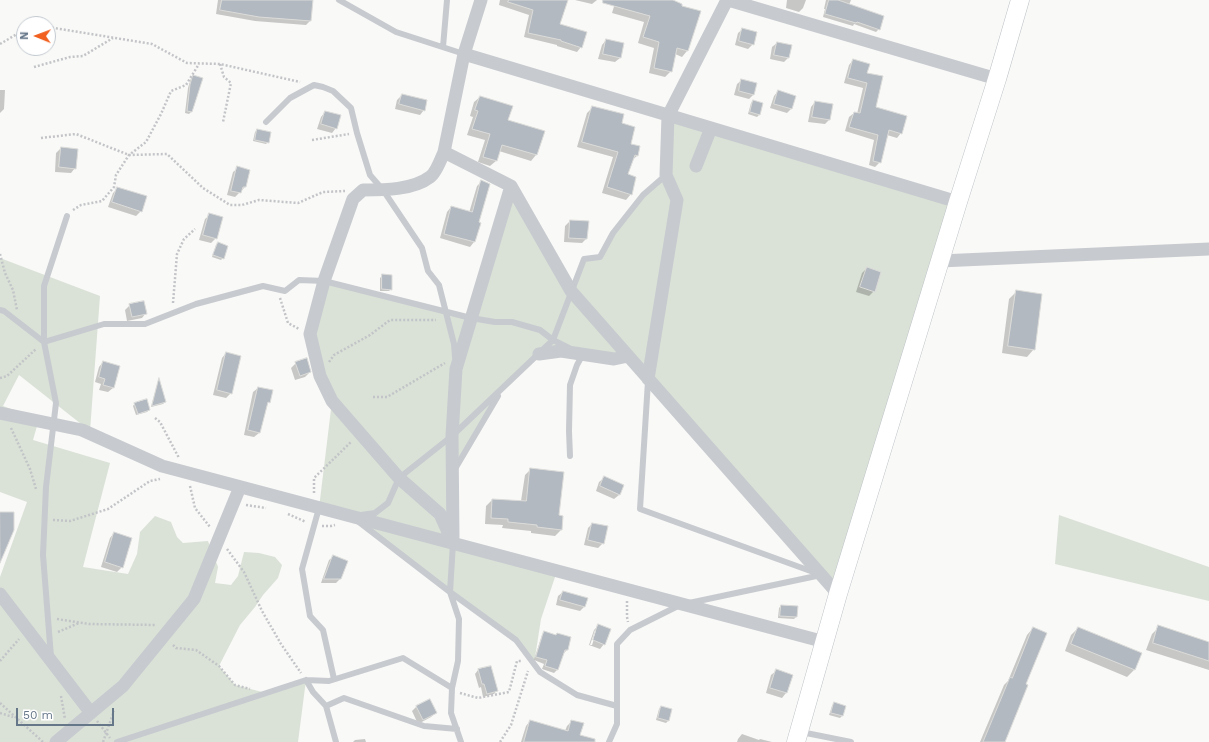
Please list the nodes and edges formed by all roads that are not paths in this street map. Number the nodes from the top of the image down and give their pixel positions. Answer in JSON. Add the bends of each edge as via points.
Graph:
{"nodes":[{"id":1,"x":339,"y":0,"type":"edge"},
{"id":2,"x":447,"y":0,"type":"edge"},
{"id":3,"x":481,"y":0,"type":"edge"},
{"id":4,"x":727,"y":0,"type":"edge"},
{"id":5,"x":1020,"y":0,"type":"edge"},
{"id":6,"x":443,"y":48,"type":"junction"},
{"id":7,"x":464,"y":54,"type":"junction"},
{"id":8,"x":997,"y":79,"type":"junction"},
{"id":9,"x":668,"y":116,"type":"junction"},
{"id":10,"x":266,"y":122,"type":"dead end"},
{"id":11,"x":711,"y":128,"type":"junction"},
{"id":12,"x":444,"y":152,"type":"junction"},
{"id":13,"x":696,"y":166,"type":"dead end"},
{"id":14,"x":666,"y":175,"type":"junction"},
{"id":15,"x":511,"y":186,"type":"junction"},
{"id":16,"x":383,"y":190,"type":"junction"},
{"id":17,"x":958,"y":202,"type":"junction"},
{"id":18,"x":66,"y":216,"type":"road end"},
{"id":19,"x":1209,"y":238,"type":"edge"},
{"id":20,"x":1203,"y":249,"type":"edge"},
{"id":21,"x":940,"y":261,"type":"junction"},
{"id":22,"x":324,"y":281,"type":"junction"},
{"id":23,"x":571,"y":291,"type":"junction"},
{"id":24,"x":0,"y":310,"type":"edge"},
{"id":25,"x":446,"y":312,"type":"junction"},
{"id":26,"x":471,"y":318,"type":"junction"},
{"id":27,"x":553,"y":340,"type":"junction"},
{"id":28,"x":44,"y":342,"type":"junction"},
{"id":29,"x":539,"y":354,"type":"junction"},
{"id":30,"x":583,"y":354,"type":"junction"},
{"id":31,"x":628,"y":356,"type":"junction"},
{"id":32,"x":456,"y":363,"type":"junction"},
{"id":33,"x":648,"y":379,"type":"junction"},
{"id":34,"x":502,"y":388,"type":"junction"},
{"id":35,"x":2,"y":414,"type":"edge"},
{"id":36,"x":53,"y":424,"type":"junction"},
{"id":37,"x":452,"y":436,"type":"junction"},
{"id":38,"x":570,"y":456,"type":"dead end"},
{"id":39,"x":452,"y":474,"type":"junction"},
{"id":40,"x":400,"y":478,"type":"junction"},
{"id":41,"x":240,"y":487,"type":"junction"},
{"id":42,"x":313,"y":506,"type":"junction"},
{"id":43,"x":352,"y":517,"type":"junction"},
{"id":44,"x":453,"y":543,"type":"junction"},
{"id":45,"x":821,"y":575,"type":"junction"},
{"id":46,"x":450,"y":592,"type":"junction"},
{"id":47,"x":0,"y":594,"type":"edge"},
{"id":48,"x":838,"y":594,"type":"junction"},
{"id":49,"x":683,"y":604,"type":"junction"},
{"id":50,"x":825,"y":642,"type":"junction"},
{"id":51,"x":54,"y":664,"type":"junction"},
{"id":52,"x":334,"y":679,"type":"junction"},
{"id":53,"x":306,"y":680,"type":"junction"},
{"id":54,"x":452,"y":689,"type":"junction"},
{"id":55,"x":326,"y":706,"type":"junction"},
{"id":56,"x":617,"y":706,"type":"junction"},
{"id":57,"x":91,"y":713,"type":"junction"},
{"id":58,"x":457,"y":729,"type":"junction"},
{"id":59,"x":798,"y":737,"type":"edge"},
{"id":60,"x":56,"y":742,"type":"edge"},
{"id":61,"x":117,"y":742,"type":"edge"},
{"id":62,"x":336,"y":742,"type":"edge"},
{"id":63,"x":462,"y":742,"type":"edge"},
{"id":64,"x":609,"y":742,"type":"edge"},
{"id":65,"x":851,"y":742,"type":"edge"}],
"edges":[{"from":1,"to":6,"type":"lane","via":[[396,32]]},
{"from":2,"to":6,"type":"lane"},
{"from":3,"to":7,"type":"street"},
{"from":4,"to":8,"type":"street"},
{"from":4,"to":9,"type":"street"},
{"from":5,"to":8,"type":"main road"},
{"from":6,"to":7,"type":"lane"},
{"from":7,"to":9,"type":"street"},
{"from":7,"to":12,"type":"street"},
{"from":8,"to":17,"type":"main road"},
{"from":9,"to":11,"type":"street"},
{"from":9,"to":14,"type":"street"},
{"from":10,"to":16,"type":"lane","via":[[290,98],[314,85],[334,91],[351,108],[370,175]]},
{"from":11,"to":13,"type":"street"},
{"from":11,"to":17,"type":"street"},
{"from":12,"to":15,"type":"street"},
{"from":12,"to":16,"type":"street","via":[[432,176],[418,184]]},
{"from":14,"to":23,"type":"lane","via":[[643,195],[613,233],[600,257],[584,259]]},
{"from":14,"to":33,"type":"street","via":[[677,200]]},
{"from":15,"to":23,"type":"street"},
{"from":15,"to":26,"type":"street"},
{"from":16,"to":22,"type":"street","via":[[363,190],[353,199]]},
{"from":16,"to":25,"type":"lane","via":[[422,248],[428,271],[439,285]]},
{"from":17,"to":21,"type":"main road"},
{"from":18,"to":28,"type":"lane","via":[[44,286]]},
{"from":19,"to":20,"type":"street"},
{"from":20,"to":21,"type":"street"},
{"from":21,"to":48,"type":"main road"},
{"from":22,"to":25,"type":"lane"},
{"from":22,"to":28,"type":"lane","via":[[299,280],[284,291],[263,286],[196,304],[145,324],[104,324]]},
{"from":22,"to":40,"type":"street","via":[[310,334],[320,376],[332,401]]},
{"from":23,"to":27,"type":"lane"},
{"from":23,"to":31,"type":"street"},
{"from":24,"to":28,"type":"lane"},
{"from":25,"to":26,"type":"lane"},
{"from":25,"to":32,"type":"lane"},
{"from":26,"to":27,"type":"lane","via":[[512,322],[540,330]]},
{"from":26,"to":32,"type":"street"},
{"from":27,"to":29,"type":"lane"},
{"from":27,"to":30,"type":"lane"},
{"from":28,"to":36,"type":"lane","via":[[56,403]]},
{"from":29,"to":30,"type":"street","via":[[561,351]]},
{"from":29,"to":34,"type":"lane"},
{"from":30,"to":31,"type":"street","via":[[614,359]]},
{"from":30,"to":38,"type":"lane","via":[[570,384]]},
{"from":31,"to":33,"type":"street"},
{"from":32,"to":37,"type":"street"},
{"from":33,"to":45,"type":"street"},
{"from":33,"to":45,"type":"lane","via":[[640,509]]},
{"from":34,"to":37,"type":"lane"},
{"from":34,"to":39,"type":"lane"},
{"from":35,"to":36,"type":"street"},
{"from":36,"to":41,"type":"street","via":[[82,430],[162,466]]},
{"from":36,"to":51,"type":"lane","via":[[46,487],[43,555]]},
{"from":37,"to":39,"type":"street"},
{"from":37,"to":40,"type":"lane"},
{"from":39,"to":44,"type":"street"},
{"from":40,"to":43,"type":"lane","via":[[388,503],[376,513]]},
{"from":40,"to":44,"type":"street","via":[[440,514]]},
{"from":41,"to":42,"type":"street"},
{"from":41,"to":57,"type":"street","via":[[194,599],[123,686]]},
{"from":42,"to":43,"type":"street"},
{"from":42,"to":52,"type":"lane","via":[[302,569],[310,616],[323,630]]},
{"from":43,"to":44,"type":"street"},
{"from":43,"to":46,"type":"lane"},
{"from":44,"to":46,"type":"lane"},
{"from":44,"to":49,"type":"street"},
{"from":45,"to":48,"type":"street"},
{"from":45,"to":49,"type":"lane"},
{"from":46,"to":54,"type":"lane","via":[[459,619],[458,661]]},
{"from":46,"to":56,"type":"lane","via":[[516,640],[540,672],[577,696]]},
{"from":47,"to":51,"type":"street"},
{"from":48,"to":50,"type":"main road"},
{"from":49,"to":50,"type":"street"},
{"from":49,"to":56,"type":"lane","via":[[630,630],[617,644]]},
{"from":50,"to":59,"type":"main road"},
{"from":51,"to":57,"type":"street"},
{"from":52,"to":53,"type":"lane"},
{"from":52,"to":54,"type":"lane","via":[[404,658]]},
{"from":53,"to":55,"type":"lane"},
{"from":53,"to":61,"type":"lane"},
{"from":54,"to":58,"type":"lane","via":[[451,713]]},
{"from":55,"to":58,"type":"lane","via":[[344,698],[424,726]]},
{"from":55,"to":62,"type":"lane"},
{"from":56,"to":64,"type":"lane","via":[[617,724]]},
{"from":57,"to":60,"type":"street"},
{"from":58,"to":63,"type":"lane"},
{"from":59,"to":65,"type":"lane"}]}
